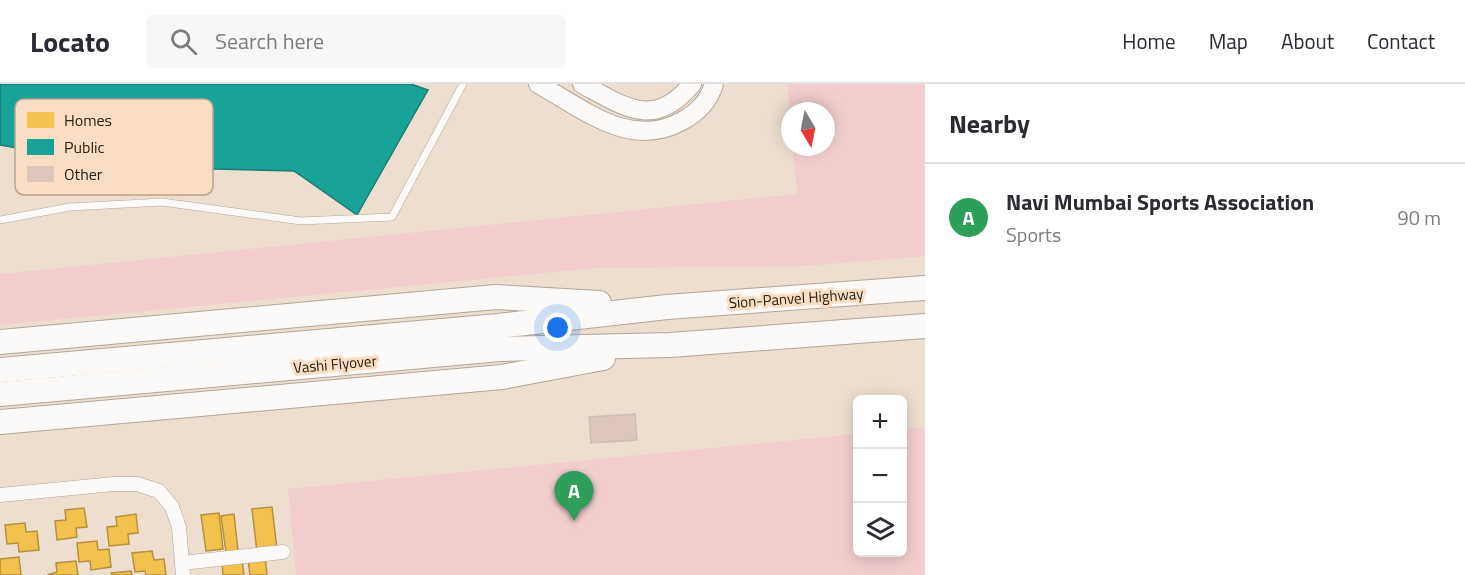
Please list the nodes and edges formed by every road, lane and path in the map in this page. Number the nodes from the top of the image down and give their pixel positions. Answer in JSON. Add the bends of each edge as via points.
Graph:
{"nodes":[{"id":1,"x":463,"y":84,"type":"edge"},
{"id":2,"x":538,"y":84,"type":"edge"},
{"id":3,"x":582,"y":84,"type":"edge"},
{"id":4,"x":692,"y":84,"type":"edge"},
{"id":5,"x":714,"y":84,"type":"edge"},
{"id":6,"x":0,"y":220,"type":"edge"},
{"id":7,"x":925,"y":288,"type":"edge"},
{"id":8,"x":667,"y":307,"type":"junction"},
{"id":9,"x":925,"y":326,"type":"edge"},
{"id":10,"x":499,"y":338,"type":"junction"},
{"id":11,"x":0,"y":342,"type":"edge"},
{"id":12,"x":670,"y":345,"type":"junction"},
{"id":13,"x":0,"y":370,"type":"edge"},
{"id":14,"x":0,"y":394,"type":"edge"},
{"id":15,"x":0,"y":422,"type":"edge"},
{"id":16,"x":0,"y":495,"type":"edge"},
{"id":17,"x":283,"y":552,"type":"dead end"},
{"id":18,"x":183,"y":569,"type":"edge"}],
"edges":[{"from":1,"to":6,"type":"lane","via":[[392,217],[301,221],[162,202],[70,207]]},
{"from":2,"to":5,"type":"street","via":[[623,130],[647,133],[671,127],[694,114],[711,95]]},
{"from":3,"to":4,"type":"street","via":[[629,110],[646,111],[681,97]]},
{"from":7,"to":8,"type":"highway","name":"Sion-Panvel Highway"},
{"from":8,"to":10,"type":"highway","name":"Vashi Flyover"},
{"from":8,"to":11,"type":"highway","via":[[496,297]]},
{"from":9,"to":12,"type":"highway"},
{"from":10,"to":12,"type":"highway","name":"Vashi Flyover"},
{"from":10,"to":13,"type":"highway","name":"Vashi Flyover"},
{"from":10,"to":14,"type":"highway","name":"Vashi Flyover"},
{"from":12,"to":15,"type":"highway","via":[[502,377]]},
{"from":16,"to":18,"type":"street","via":[[114,484],[137,484],[159,491],[172,507]]},
{"from":17,"to":18,"type":"street"}]}
